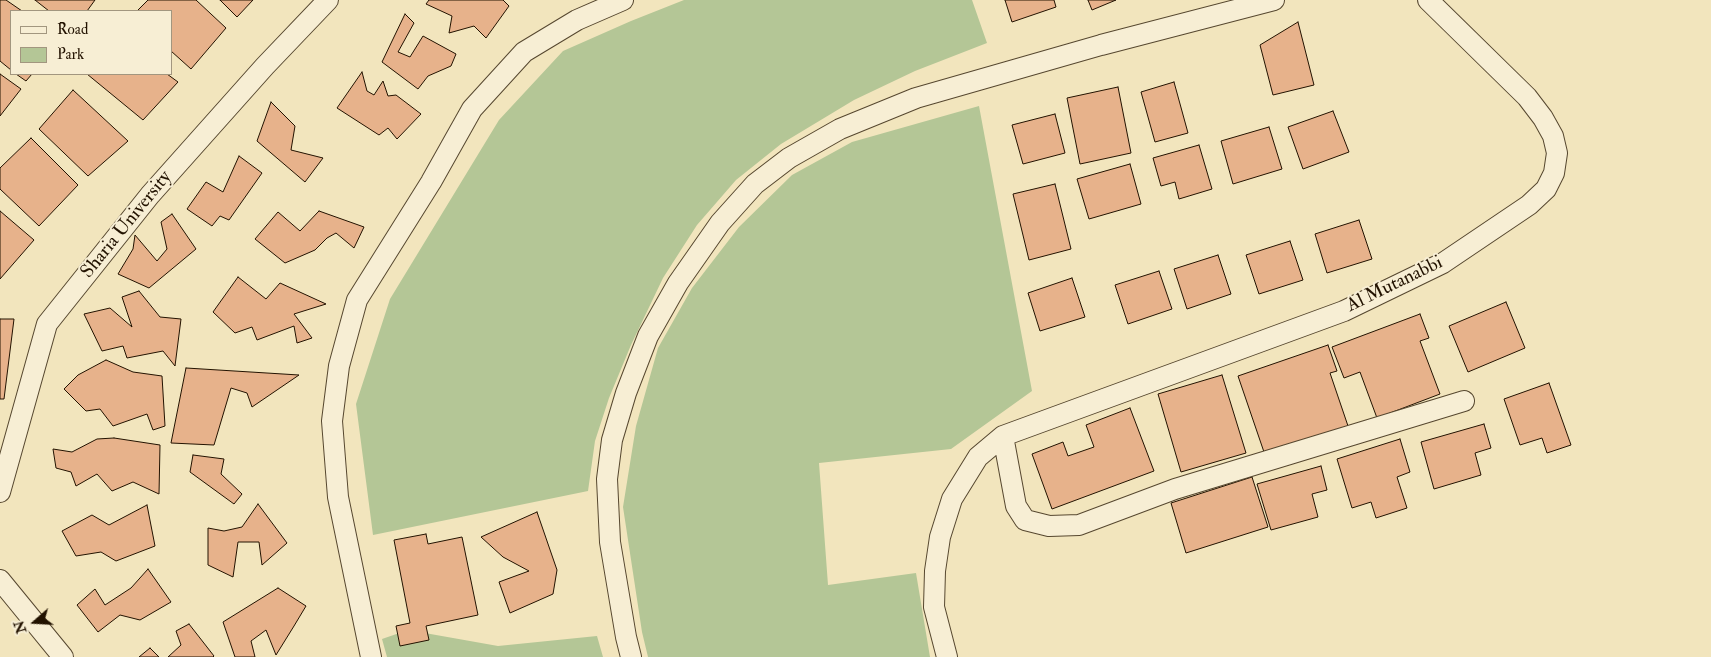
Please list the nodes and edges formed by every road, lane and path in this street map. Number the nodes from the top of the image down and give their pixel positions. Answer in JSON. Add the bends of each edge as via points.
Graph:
{"nodes":[{"id":1,"x":328,"y":0,"type":"edge"},
{"id":2,"x":623,"y":0,"type":"edge"},
{"id":3,"x":1274,"y":0,"type":"edge"},
{"id":4,"x":1428,"y":0,"type":"edge"},
{"id":5,"x":1464,"y":401,"type":"dead end"},
{"id":6,"x":1003,"y":436,"type":"junction"},
{"id":7,"x":0,"y":492,"type":"edge"},
{"id":8,"x":0,"y":580,"type":"edge"},
{"id":9,"x":63,"y":657,"type":"edge"},
{"id":10,"x":371,"y":657,"type":"edge"},
{"id":11,"x":631,"y":657,"type":"edge"},
{"id":12,"x":947,"y":657,"type":"edge"}],
"edges":[{"from":1,"to":7,"type":"street","name":"Sharia University","via":[[150,195],[47,324]]},
{"from":2,"to":10,"type":"street","via":[[577,20],[524,52],[472,109],[431,182],[357,300],[339,366],[332,421],[338,497]]},
{"from":3,"to":11,"type":"street","via":[[916,98],[840,128],[789,158],[755,184],[720,223],[683,276],[648,336],[612,440],[607,479],[610,542]]},
{"from":4,"to":6,"type":"street","name":"Al Mutanabbi","via":[[1527,97],[1543,118],[1553,136],[1557,153],[1554,173],[1546,189],[1529,205],[1443,263],[1344,311]]},
{"from":5,"to":6,"type":"street","via":[[1175,489],[1079,525],[1049,526],[1025,520],[1016,506]]},
{"from":6,"to":12,"type":"street","name":"Al Mutanabbi","via":[[978,457],[952,499],[940,537],[934,607]]},
{"from":8,"to":9,"type":"street"}]}
